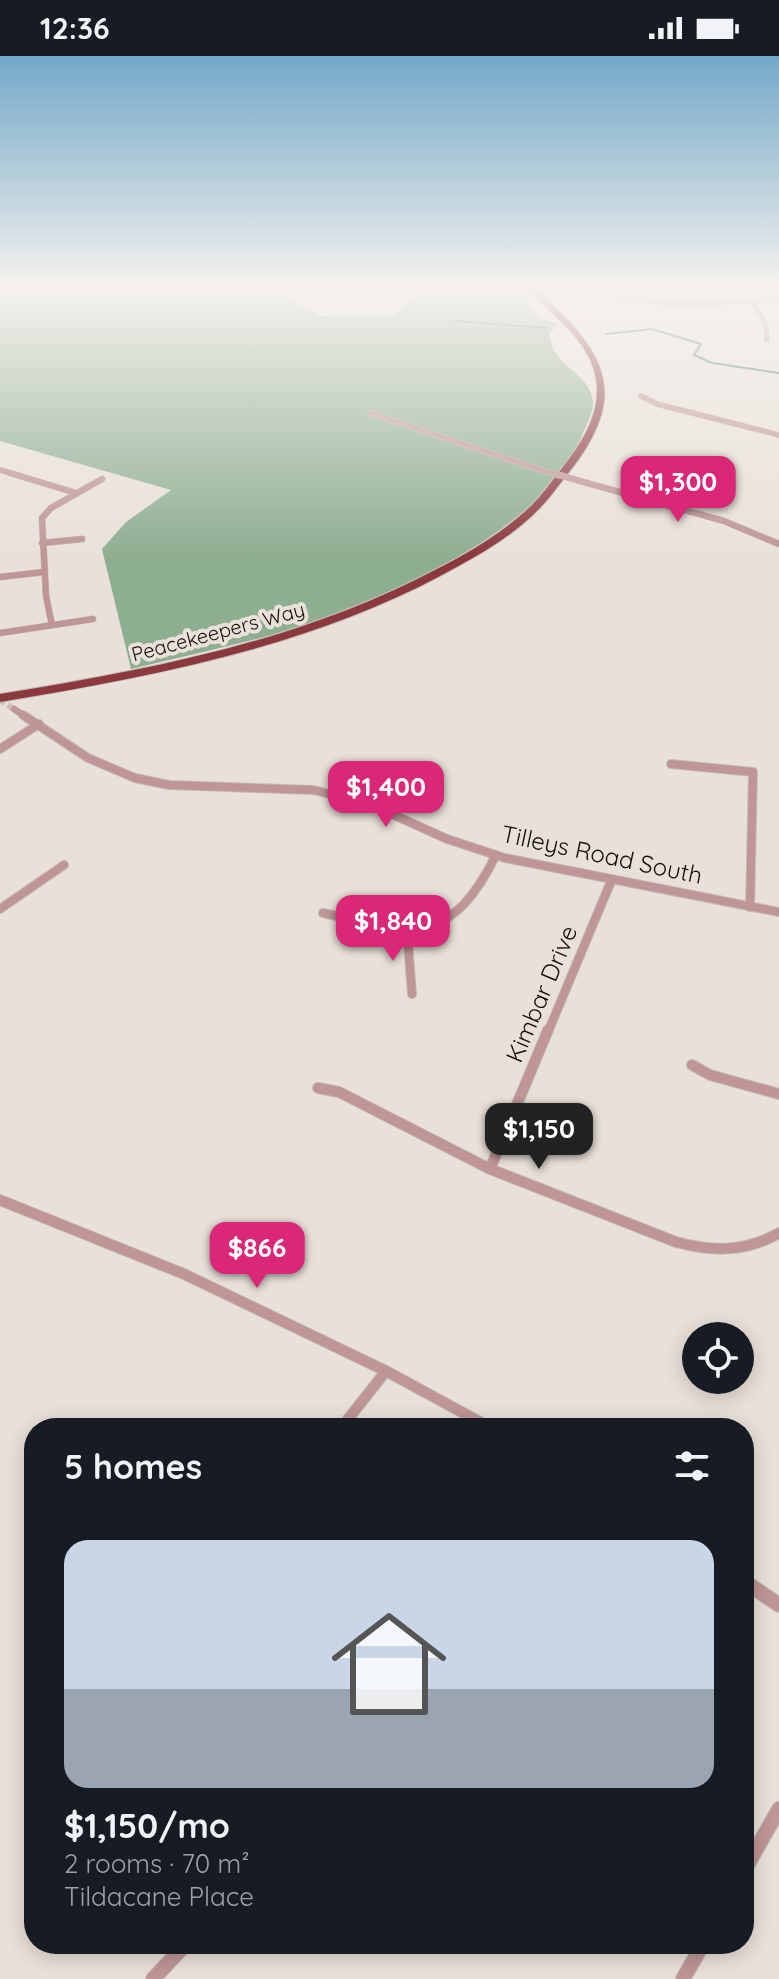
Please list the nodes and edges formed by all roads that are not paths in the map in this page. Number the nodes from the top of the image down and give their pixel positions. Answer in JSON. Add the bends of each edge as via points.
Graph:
{"nodes":[{"id":1,"x":599,"y":379,"type":"edge"},
{"id":2,"x":641,"y":396,"type":"dead end"},
{"id":3,"x":370,"y":413,"type":"dead end"},
{"id":4,"x":779,"y":435,"type":"edge"},
{"id":5,"x":0,"y":470,"type":"edge"},
{"id":6,"x":12,"y":473,"type":"junction"},
{"id":7,"x":102,"y":479,"type":"dead end"},
{"id":8,"x":0,"y":480,"type":"edge"},
{"id":9,"x":76,"y":493,"type":"junction"},
{"id":10,"x":82,"y":539,"type":"dead end"},
{"id":11,"x":42,"y":543,"type":"junction"},
{"id":12,"x":779,"y":544,"type":"edge"},
{"id":13,"x":44,"y":572,"type":"junction"},
{"id":14,"x":0,"y":577,"type":"edge"},
{"id":15,"x":93,"y":619,"type":"dead end"},
{"id":16,"x":52,"y":625,"type":"junction"},
{"id":17,"x":0,"y":633,"type":"edge"},
{"id":18,"x":0,"y":698,"type":"edge"},
{"id":19,"x":14,"y":709,"type":"tunnel mouth"},
{"id":20,"x":39,"y":724,"type":"junction"},
{"id":21,"x":0,"y":749,"type":"edge"},
{"id":22,"x":671,"y":764,"type":"dead end"},
{"id":23,"x":496,"y":855,"type":"junction"},
{"id":24,"x":64,"y":865,"type":"dead end"},
{"id":25,"x":612,"y":879,"type":"junction"},
{"id":26,"x":750,"y":907,"type":"junction"},
{"id":27,"x":0,"y":909,"type":"edge"},
{"id":28,"x":779,"y":912,"type":"edge"},
{"id":29,"x":323,"y":913,"type":"dead end"},
{"id":30,"x":407,"y":930,"type":"junction"},
{"id":31,"x":412,"y":994,"type":"dead end"},
{"id":32,"x":692,"y":1065,"type":"dead end"},
{"id":33,"x":318,"y":1088,"type":"dead end"},
{"id":34,"x":779,"y":1094,"type":"edge"},
{"id":35,"x":490,"y":1169,"type":"junction"},
{"id":36,"x":0,"y":1200,"type":"edge"},
{"id":37,"x":779,"y":1233,"type":"edge"},
{"id":38,"x":386,"y":1371,"type":"junction"},
{"id":39,"x":349,"y":1418,"type":"edge"},
{"id":40,"x":473,"y":1418,"type":"edge"},
{"id":41,"x":754,"y":1588,"type":"edge"},
{"id":42,"x":779,"y":1605,"type":"edge"},
{"id":43,"x":779,"y":1809,"type":"edge"},
{"id":44,"x":754,"y":1853,"type":"edge"},
{"id":45,"x":177,"y":1954,"type":"edge"},
{"id":46,"x":697,"y":1954,"type":"edge"},
{"id":47,"x":153,"y":1979,"type":"edge"},
{"id":48,"x":683,"y":1979,"type":"edge"}],
"edges":[{"from":1,"to":18,"type":"highway","name":"Peacekeepers Way","via":[[601,404],[588,441],[566,477],[485,548],[420,583],[285,637],[182,664]]},
{"from":2,"to":4,"type":"street"},
{"from":3,"to":12,"type":"street","bridge":true,"via":[[544,471],[724,521]]},
{"from":5,"to":6,"type":"street"},
{"from":6,"to":8,"type":"street"},
{"from":6,"to":9,"type":"street"},
{"from":7,"to":9,"type":"street"},
{"from":9,"to":11,"type":"street","via":[[43,516]]},
{"from":10,"to":11,"type":"street"},
{"from":11,"to":13,"type":"street"},
{"from":13,"to":14,"type":"street"},
{"from":13,"to":16,"type":"street"},
{"from":15,"to":16,"type":"street"},
{"from":16,"to":17,"type":"street"},
{"from":19,"to":20,"type":"street","name":"Tilleys Road South"},
{"from":20,"to":21,"type":"street"},
{"from":20,"to":23,"type":"street","name":"Tilleys Road South","via":[[88,758],[135,778],[169,785],[314,790],[372,805]]},
{"from":22,"to":26,"type":"street","via":[[753,772]]},
{"from":23,"to":25,"type":"street","name":"Tilleys Road South"},
{"from":23,"to":30,"type":"street","via":[[466,906],[443,921]]},
{"from":24,"to":27,"type":"street"},
{"from":25,"to":26,"type":"street","name":"Tilleys Road South"},
{"from":25,"to":35,"type":"street","name":"Kimbar Drive"},
{"from":26,"to":28,"type":"street","name":"Tilleys Road South"},
{"from":29,"to":30,"type":"street"},
{"from":30,"to":31,"type":"street"},
{"from":32,"to":34,"type":"street"},
{"from":33,"to":35,"type":"street","via":[[339,1092]]},
{"from":35,"to":37,"type":"street","via":[[703,1249],[745,1248]]},
{"from":36,"to":38,"type":"street","via":[[184,1274]]},
{"from":38,"to":39,"type":"street"},
{"from":38,"to":40,"type":"street"},
{"from":41,"to":42,"type":"street"},
{"from":43,"to":44,"type":"street"},
{"from":45,"to":47,"type":"street"},
{"from":46,"to":48,"type":"street"}]}
